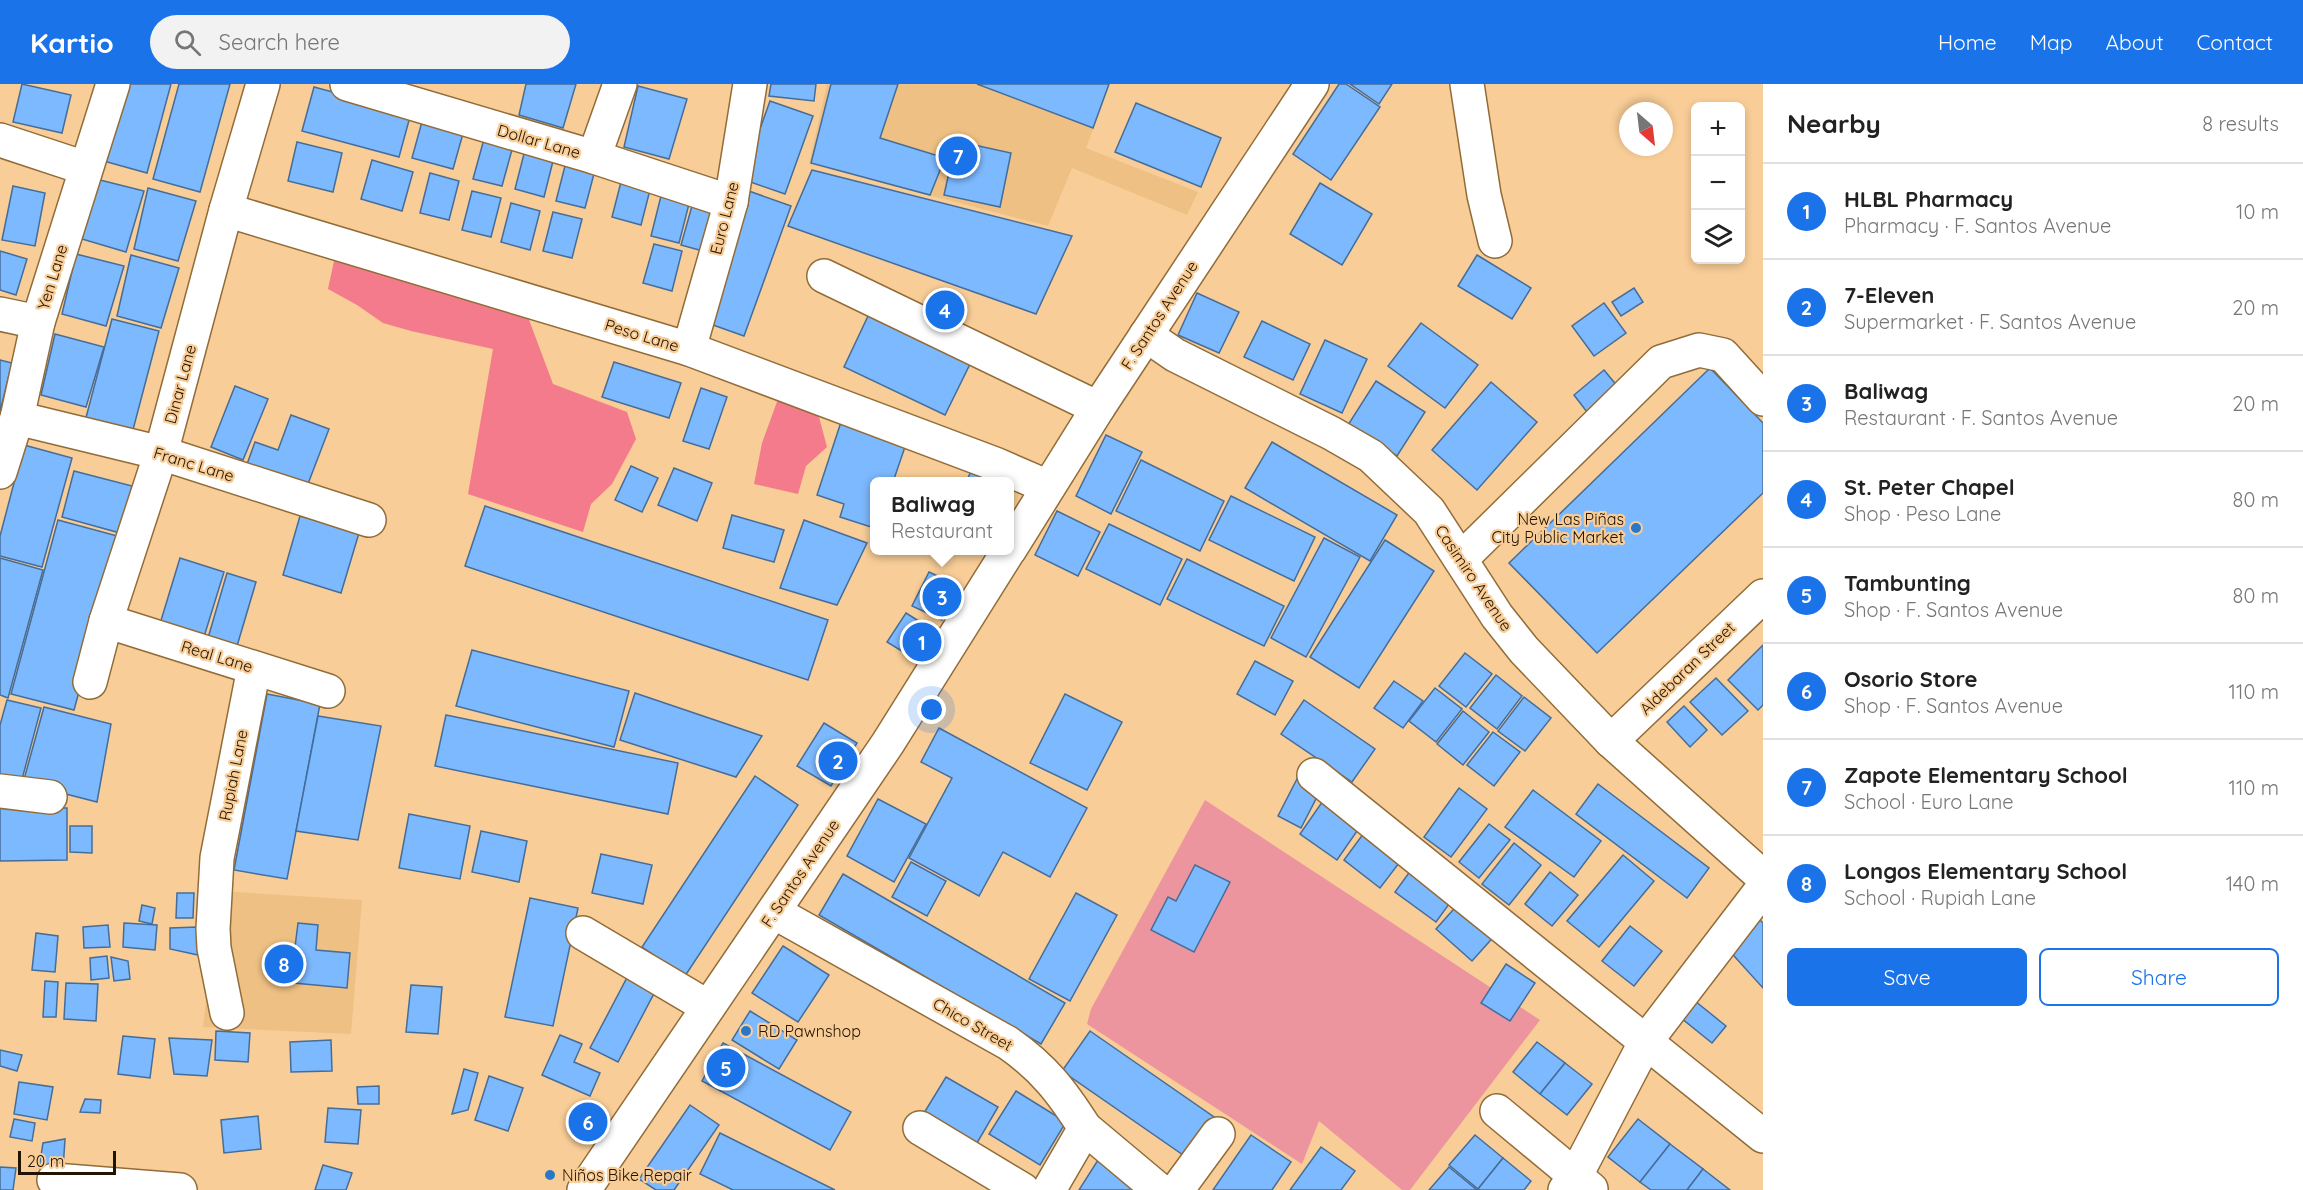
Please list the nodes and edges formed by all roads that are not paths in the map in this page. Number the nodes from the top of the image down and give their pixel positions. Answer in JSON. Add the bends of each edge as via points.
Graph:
{"nodes":[{"id":1,"x":113,"y":84,"type":"edge"},
{"id":2,"x":263,"y":84,"type":"edge"},
{"id":3,"x":347,"y":84,"type":"edge"},
{"id":4,"x":620,"y":84,"type":"edge"},
{"id":5,"x":750,"y":84,"type":"edge"},
{"id":6,"x":1312,"y":84,"type":"edge"},
{"id":7,"x":1467,"y":84,"type":"edge"},
{"id":8,"x":0,"y":140,"type":"edge"},
{"id":9,"x":594,"y":157,"type":"junction"},
{"id":10,"x":85,"y":168,"type":"junction"},
{"id":11,"x":730,"y":202,"type":"junction"},
{"id":12,"x":226,"y":210,"type":"junction"},
{"id":13,"x":1495,"y":241,"type":"dead end"},
{"id":14,"x":824,"y":276,"type":"dead end"},
{"id":15,"x":0,"y":314,"type":"edge"},
{"id":16,"x":38,"y":322,"type":"junction"},
{"id":17,"x":1146,"y":335,"type":"junction"},
{"id":18,"x":688,"y":349,"type":"junction"},
{"id":19,"x":1763,"y":399,"type":"edge"},
{"id":20,"x":1098,"y":408,"type":"junction"},
{"id":21,"x":17,"y":418,"type":"junction"},
{"id":22,"x":161,"y":453,"type":"junction"},
{"id":23,"x":1,"y":465,"type":"edge"},
{"id":24,"x":1048,"y":487,"type":"junction"},
{"id":25,"x":369,"y":520,"type":"dead end"},
{"id":26,"x":1014,"y":542,"type":"edge"},
{"id":27,"x":1006,"y":555,"type":"edge"},
{"id":28,"x":1461,"y":559,"type":"junction"},
{"id":29,"x":1763,"y":596,"type":"edge"},
{"id":30,"x":106,"y":621,"type":"junction"},
{"id":31,"x":254,"y":668,"type":"junction"},
{"id":32,"x":90,"y":682,"type":"dead end"},
{"id":33,"x":328,"y":691,"type":"dead end"},
{"id":34,"x":1611,"y":741,"type":"junction"},
{"id":35,"x":1314,"y":775,"type":"dead end"},
{"id":36,"x":0,"y":791,"type":"edge"},
{"id":37,"x":50,"y":797,"type":"dead end"},
{"id":38,"x":1763,"y":877,"type":"edge"},
{"id":39,"x":1763,"y":888,"type":"edge"},
{"id":40,"x":774,"y":912,"type":"junction"},
{"id":41,"x":583,"y":933,"type":"dead end"},
{"id":42,"x":708,"y":1006,"type":"junction"},
{"id":43,"x":227,"y":1013,"type":"dead end"},
{"id":44,"x":1646,"y":1041,"type":"junction"},
{"id":45,"x":1497,"y":1111,"type":"dead end"},
{"id":46,"x":920,"y":1128,"type":"dead end"},
{"id":47,"x":1085,"y":1128,"type":"junction"},
{"id":48,"x":1218,"y":1134,"type":"dead end"},
{"id":49,"x":1763,"y":1136,"type":"edge"},
{"id":50,"x":54,"y":1180,"type":"dead end"},
{"id":51,"x":1578,"y":1185,"type":"edge"},
{"id":52,"x":180,"y":1190,"type":"edge"},
{"id":53,"x":584,"y":1190,"type":"edge"},
{"id":54,"x":1023,"y":1190,"type":"edge"},
{"id":55,"x":1049,"y":1190,"type":"edge"},
{"id":56,"x":1159,"y":1190,"type":"edge"},
{"id":57,"x":1178,"y":1190,"type":"edge"}],
"edges":[{"from":1,"to":10,"type":"street","name":"Yen Lane"},
{"from":2,"to":12,"type":"street","name":"Dinar Lane"},
{"from":3,"to":9,"type":"street","name":"Dollar Lane"},
{"from":4,"to":9,"type":"street"},
{"from":5,"to":11,"type":"street","name":"Euro Lane"},
{"from":6,"to":17,"type":"street","name":"F. Santos Avenue"},
{"from":7,"to":13,"type":"street"},
{"from":8,"to":10,"type":"street"},
{"from":9,"to":11,"type":"street","name":"Dollar Lane"},
{"from":10,"to":16,"type":"street","name":"Yen Lane"},
{"from":11,"to":18,"type":"street","name":"Euro Lane"},
{"from":12,"to":18,"type":"street","name":"Peso Lane"},
{"from":12,"to":22,"type":"street","name":"Dinar Lane"},
{"from":14,"to":20,"type":"street"},
{"from":15,"to":16,"type":"street"},
{"from":16,"to":21,"type":"street","name":"Yen Lane"},
{"from":17,"to":20,"type":"street","name":"F. Santos Avenue"},
{"from":17,"to":28,"type":"street","name":"Casimiro Avenue","via":[[1174,355],[1371,456],[1429,511]]},
{"from":18,"to":24,"type":"street","name":"Peso Lane"},
{"from":19,"to":28,"type":"street","via":[[1723,355],[1699,350],[1661,362]]},
{"from":20,"to":24,"type":"street","name":"F. Santos Avenue"},
{"from":21,"to":22,"type":"street","name":"Franc Lane"},
{"from":21,"to":23,"type":"street","name":"Yen Lane"},
{"from":22,"to":25,"type":"street","name":"Franc Lane"},
{"from":22,"to":30,"type":"street","name":"Dinar Lane"},
{"from":24,"to":26,"type":"street","name":"F. Santos Avenue"},
{"from":27,"to":40,"type":"street","name":"F. Santos Avenue","via":[[888,743]]},
{"from":28,"to":34,"type":"street","name":"Casimiro Avenue","via":[[1524,650]]},
{"from":29,"to":34,"type":"street","name":"Aldebaran Street"},
{"from":30,"to":31,"type":"street","name":"Real Lane"},
{"from":30,"to":32,"type":"street","name":"Dinar Lane"},
{"from":31,"to":33,"type":"street","name":"Real Lane"},
{"from":31,"to":43,"type":"street","name":"Rupiah Lane","via":[[215,882],[214,948]]},
{"from":34,"to":38,"type":"street","name":"Casimiro Avenue"},
{"from":35,"to":44,"type":"street"},
{"from":36,"to":37,"type":"street"},
{"from":39,"to":44,"type":"street"},
{"from":40,"to":42,"type":"street","name":"F. Santos Avenue"},
{"from":40,"to":47,"type":"street","name":"Chico Street","via":[[1033,1060]]},
{"from":41,"to":42,"type":"street"},
{"from":42,"to":53,"type":"street","name":"F. Santos Avenue"},
{"from":44,"to":49,"type":"street"},
{"from":44,"to":51,"type":"street"},
{"from":45,"to":51,"type":"street"},
{"from":46,"to":54,"type":"street"},
{"from":47,"to":55,"type":"street"},
{"from":47,"to":56,"type":"street","name":"Chico Street"},
{"from":48,"to":57,"type":"street"},
{"from":50,"to":52,"type":"street"}]}
